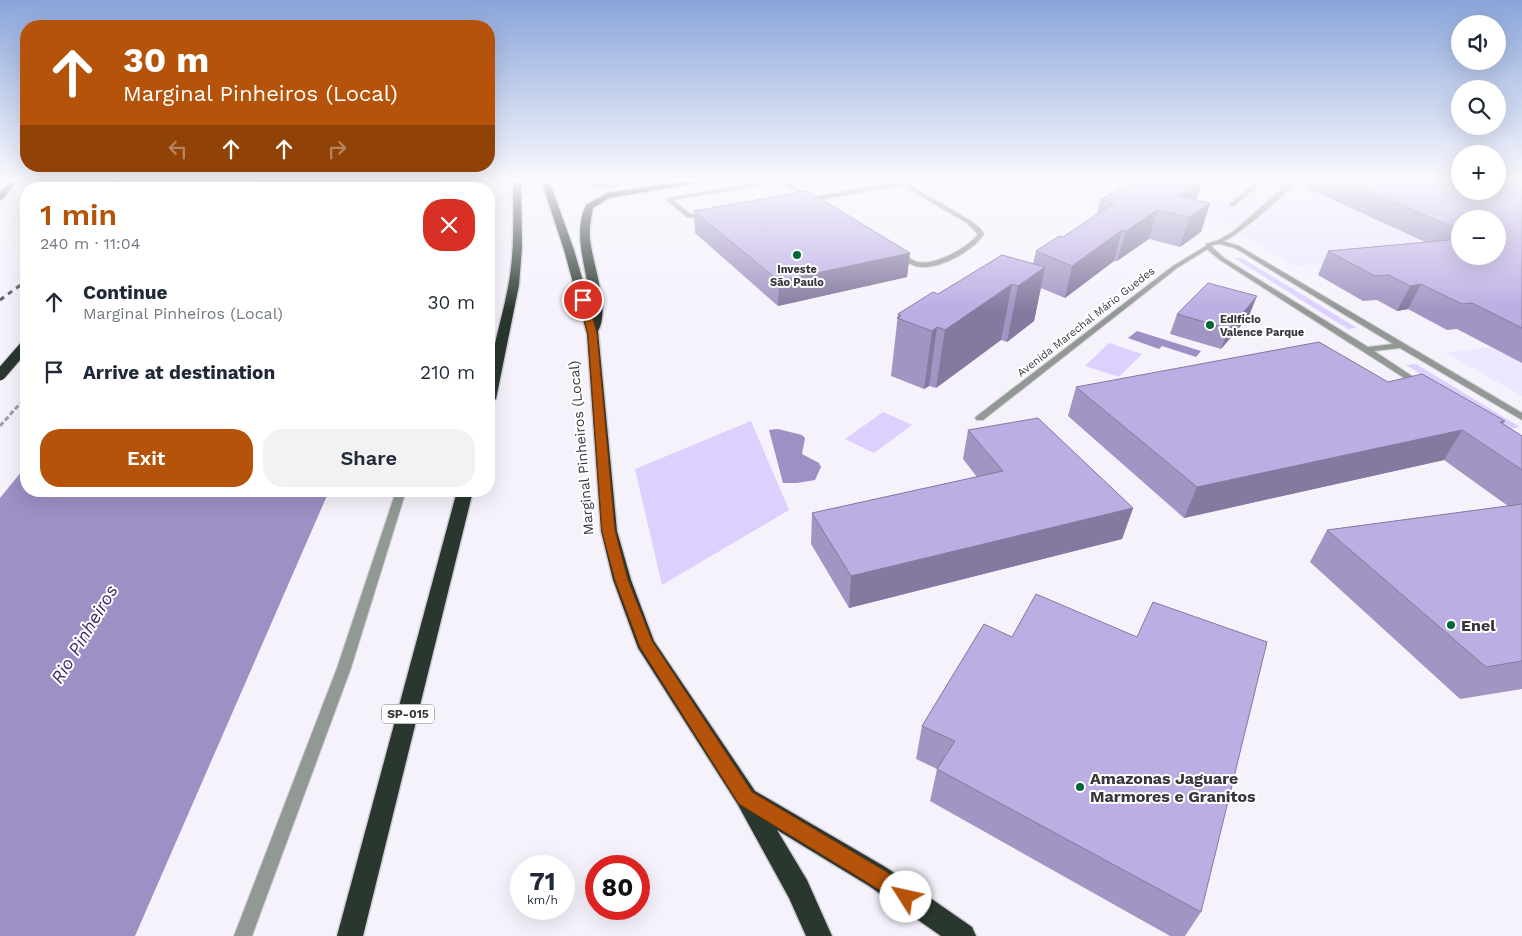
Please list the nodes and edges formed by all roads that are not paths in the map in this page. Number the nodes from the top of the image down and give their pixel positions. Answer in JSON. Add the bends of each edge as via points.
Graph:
{"nodes":[{"id":1,"x":517,"y":224,"type":"edge"},
{"id":2,"x":560,"y":224,"type":"edge"},
{"id":3,"x":584,"y":224,"type":"edge"},
{"id":4,"x":969,"y":224,"type":"edge"},
{"id":5,"x":1245,"y":224,"type":"edge"},
{"id":6,"x":1220,"y":242,"type":"junction"},
{"id":7,"x":1208,"y":247,"type":"junction"},
{"id":8,"x":894,"y":251,"type":"edge"},
{"id":9,"x":593,"y":334,"type":"junction"},
{"id":10,"x":1402,"y":345,"type":"junction"},
{"id":11,"x":1366,"y":350,"type":"junction"},
{"id":12,"x":20,"y":352,"type":"edge"},
{"id":13,"x":495,"y":372,"type":"edge"},
{"id":14,"x":0,"y":375,"type":"edge"},
{"id":15,"x":1431,"y":391,"type":"edge"},
{"id":16,"x":1522,"y":417,"type":"edge"},
{"id":17,"x":980,"y":418,"type":"dead end"},
{"id":18,"x":399,"y":497,"type":"edge"},
{"id":19,"x":463,"y":497,"type":"edge"},
{"id":20,"x":746,"y":798,"type":"junction"},
{"id":21,"x":243,"y":936,"type":"edge"},
{"id":22,"x":350,"y":936,"type":"edge"},
{"id":23,"x":819,"y":936,"type":"edge"},
{"id":24,"x":963,"y":936,"type":"edge"}],
"edges":[{"from":1,"to":13,"type":"highway","via":[[514,285]]},
{"from":2,"to":9,"type":"highway","name":"Marginal Pinheiros (Local)"},
{"from":3,"to":9,"type":"highway","via":[[597,307]]},
{"from":4,"to":8,"type":"street","via":[[981,234],[974,245],[930,265],[910,262]]},
{"from":5,"to":6,"type":"street","name":"Avenida Marechal Mário Guedes"},
{"from":6,"to":7,"type":"street","name":"Avenida Marechal Mário Guedes","via":[[1211,243]]},
{"from":6,"to":10,"type":"street","via":[[1246,252]]},
{"from":7,"to":11,"type":"street"},
{"from":7,"to":17,"type":"street","name":"Avenida Marechal Mário Guedes","via":[[1175,267]]},
{"from":9,"to":20,"type":"highway","name":"Marginal Pinheiros (Local)","via":[[608,531],[622,580],[645,643]]},
{"from":10,"to":11,"type":"street"},
{"from":10,"to":16,"type":"street"},
{"from":11,"to":15,"type":"street"},
{"from":12,"to":14,"type":"highway","bridge":true},
{"from":18,"to":21,"type":"street","via":[[344,668]]},
{"from":19,"to":22,"type":"highway","number":"SP-015"},
{"from":20,"to":23,"type":"highway","name":"Marginal Pinheiros (Local)","via":[[798,889]]},
{"from":20,"to":24,"type":"highway","via":[[878,877]]}]}
